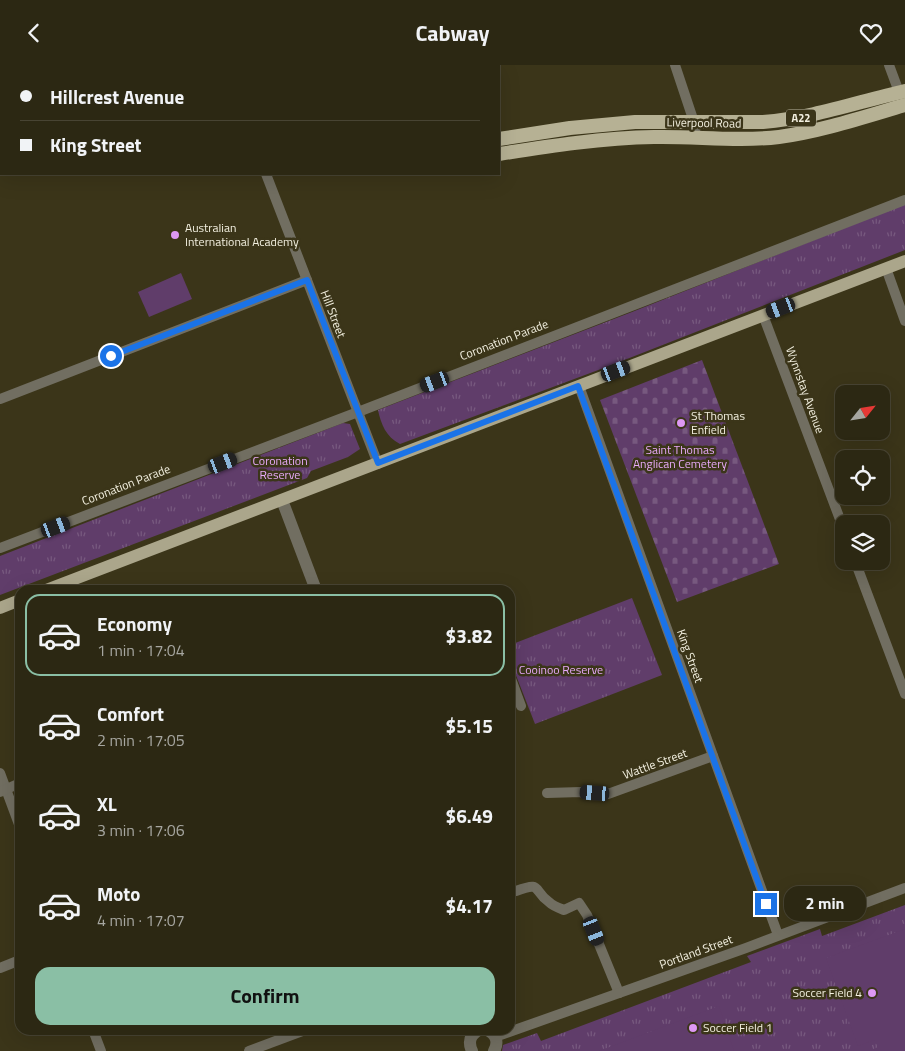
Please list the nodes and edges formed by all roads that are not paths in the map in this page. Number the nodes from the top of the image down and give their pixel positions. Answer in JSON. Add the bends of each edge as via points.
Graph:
{"nodes":[{"id":1,"x":674,"y":65,"type":"edge"},
{"id":2,"x":889,"y":65,"type":"edge"},
{"id":3,"x":903,"y":96,"type":"edge"},
{"id":4,"x":694,"y":121,"type":"junction"},
{"id":5,"x":500,"y":139,"type":"edge"},
{"id":6,"x":699,"y":139,"type":"junction"},
{"id":7,"x":500,"y":154,"type":"edge"},
{"id":8,"x":266,"y":175,"type":"edge"},
{"id":9,"x":905,"y":200,"type":"edge"},
{"id":10,"x":905,"y":261,"type":"edge"},
{"id":11,"x":886,"y":268,"type":"junction"},
{"id":12,"x":307,"y":280,"type":"junction"},
{"id":13,"x":763,"y":315,"type":"junction"},
{"id":14,"x":905,"y":321,"type":"edge"},
{"id":15,"x":578,"y":386,"type":"junction"},
{"id":16,"x":0,"y":399,"type":"edge"},
{"id":17,"x":358,"y":412,"type":"junction"},
{"id":18,"x":378,"y":463,"type":"junction"},
{"id":19,"x":282,"y":500,"type":"junction"},
{"id":20,"x":838,"y":515,"type":"edge"},
{"id":21,"x":0,"y":548,"type":"edge"},
{"id":22,"x":859,"y":570,"type":"edge"},
{"id":23,"x":59,"y":585,"type":"edge"},
{"id":24,"x":314,"y":585,"type":"edge"},
{"id":25,"x":15,"y":602,"type":"edge"},
{"id":26,"x":0,"y":608,"type":"edge"},
{"id":27,"x":515,"y":690,"type":"edge"},
{"id":28,"x":905,"y":694,"type":"edge"},
{"id":29,"x":521,"y":706,"type":"dead end"},
{"id":30,"x":713,"y":756,"type":"junction"},
{"id":31,"x":0,"y":773,"type":"edge"},
{"id":32,"x":15,"y":785,"type":"edge"},
{"id":33,"x":3,"y":790,"type":"edge"},
{"id":34,"x":547,"y":793,"type":"dead end"},
{"id":35,"x":15,"y":816,"type":"edge"},
{"id":36,"x":905,"y":888,"type":"edge"},
{"id":37,"x":516,"y":891,"type":"dead end"},
{"id":38,"x":778,"y":935,"type":"junction"},
{"id":39,"x":15,"y":962,"type":"edge"},
{"id":40,"x":0,"y":968,"type":"edge"},
{"id":41,"x":619,"y":993,"type":"junction"},
{"id":42,"x":515,"y":1026,"type":"edge"},
{"id":43,"x":95,"y":1035,"type":"edge"},
{"id":44,"x":291,"y":1035,"type":"edge"},
{"id":45,"x":472,"y":1035,"type":"edge"},
{"id":46,"x":492,"y":1035,"type":"edge"},
{"id":47,"x":470,"y":1050,"type":"edge"},
{"id":48,"x":101,"y":1051,"type":"edge"},
{"id":49,"x":249,"y":1051,"type":"edge"},
{"id":50,"x":494,"y":1051,"type":"edge"}],
"edges":[{"from":1,"to":4,"type":"street"},
{"from":2,"to":3,"type":"street"},
{"from":3,"to":4,"type":"highway","name":"Liverpool Road","number":"A22","via":[[800,118],[763,122]]},
{"from":3,"to":6,"type":"highway","name":"Liverpool Road","number":"A22","via":[[833,125],[779,137]]},
{"from":4,"to":5,"type":"highway","name":"Liverpool Road","number":"A22","via":[[601,125]]},
{"from":4,"to":6,"type":"street"},
{"from":6,"to":7,"type":"highway","name":"Liverpool Road","number":"A22","via":[[654,137],[581,142]]},
{"from":8,"to":12,"type":"street","name":"Hill Street"},
{"from":9,"to":17,"type":"street","name":"Coronation Parade"},
{"from":10,"to":11,"type":"main road"},
{"from":11,"to":13,"type":"main road"},
{"from":11,"to":14,"type":"street"},
{"from":12,"to":16,"type":"street"},
{"from":12,"to":17,"type":"street","name":"Hill Street"},
{"from":13,"to":15,"type":"main road"},
{"from":13,"to":20,"type":"street","name":"Wynnstay Avenue"},
{"from":15,"to":18,"type":"main road"},
{"from":15,"to":30,"type":"street","name":"King Street"},
{"from":17,"to":18,"type":"street","name":"Hill Street"},
{"from":17,"to":21,"type":"street","name":"Coronation Parade"},
{"from":18,"to":19,"type":"main road"},
{"from":19,"to":23,"type":"main road"},
{"from":19,"to":24,"type":"street"},
{"from":22,"to":28,"type":"street"},
{"from":25,"to":26,"type":"main road"},
{"from":27,"to":29,"type":"street"},
{"from":30,"to":34,"type":"street","name":"Wattle Street","via":[[608,794]]},
{"from":30,"to":38,"type":"street","name":"King Street"},
{"from":31,"to":33,"type":"street"},
{"from":32,"to":33,"type":"street"},
{"from":33,"to":35,"type":"street"},
{"from":36,"to":38,"type":"street","name":"Portland Street"},
{"from":37,"to":41,"type":"street","via":[[537,887],[548,902],[564,910],[579,903]]},
{"from":38,"to":41,"type":"street","name":"Portland Street"},
{"from":39,"to":40,"type":"street"},
{"from":41,"to":42,"type":"street","name":"Portland Street"},
{"from":43,"to":48,"type":"street"},
{"from":44,"to":49,"type":"street"},
{"from":45,"to":47,"type":"street"},
{"from":46,"to":50,"type":"street","via":[[496,1045]]}]}
